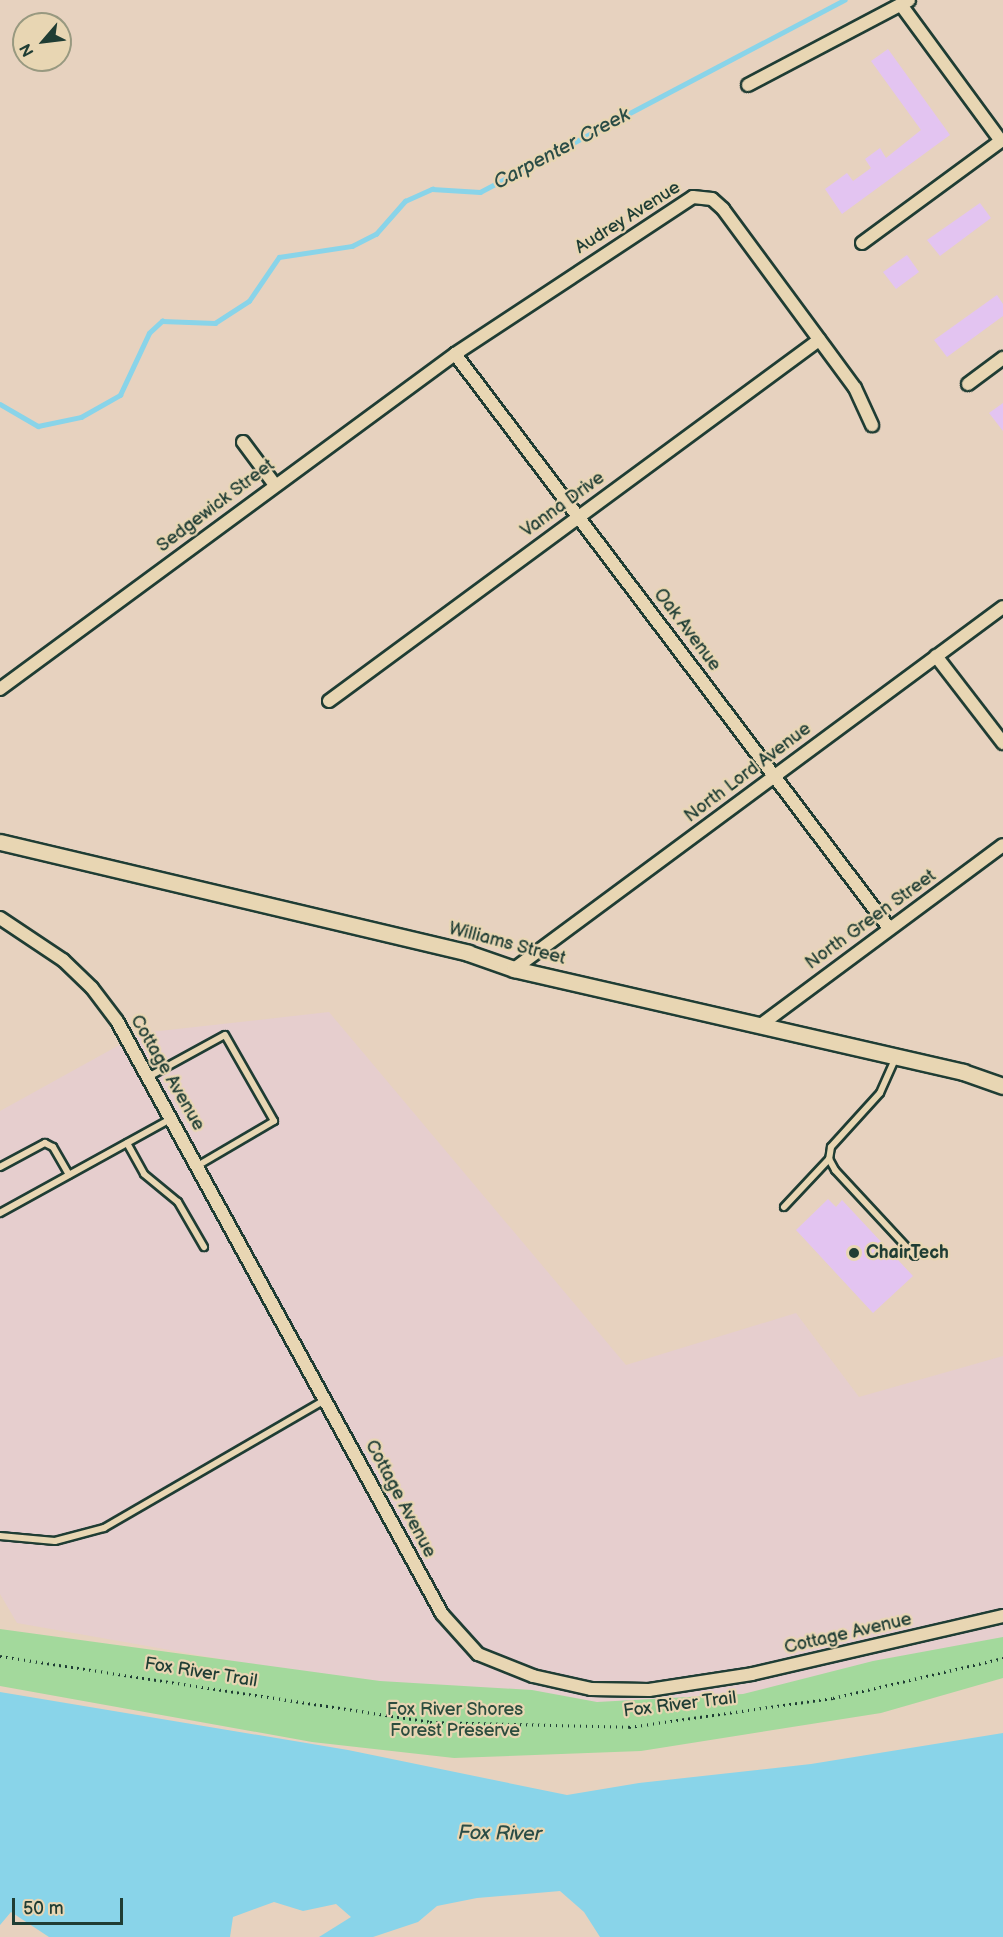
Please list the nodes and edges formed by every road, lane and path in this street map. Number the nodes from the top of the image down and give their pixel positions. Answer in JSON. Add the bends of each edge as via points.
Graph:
{"nodes":[{"id":1,"x":906,"y":3,"type":"edge"},
{"id":2,"x":748,"y":85,"type":"dead end"},
{"id":3,"x":862,"y":243,"type":"dead end"},
{"id":4,"x":819,"y":340,"type":"junction"},
{"id":5,"x":455,"y":354,"type":"junction"},
{"id":6,"x":1003,"y":358,"type":"edge"},
{"id":7,"x":968,"y":384,"type":"dead end"},
{"id":8,"x":872,"y":425,"type":"dead end"},
{"id":9,"x":243,"y":442,"type":"dead end"},
{"id":10,"x":275,"y":485,"type":"junction"},
{"id":11,"x":578,"y":516,"type":"junction"},
{"id":12,"x":1003,"y":607,"type":"edge"},
{"id":13,"x":936,"y":656,"type":"junction"},
{"id":14,"x":0,"y":689,"type":"edge"},
{"id":15,"x":329,"y":701,"type":"dead end"},
{"id":16,"x":1003,"y":743,"type":"edge"},
{"id":17,"x":775,"y":775,"type":"junction"},
{"id":18,"x":0,"y":842,"type":"edge"},
{"id":19,"x":1003,"y":845,"type":"edge"},
{"id":20,"x":0,"y":918,"type":"edge"},
{"id":21,"x":889,"y":928,"type":"junction"},
{"id":22,"x":514,"y":969,"type":"junction"},
{"id":23,"x":762,"y":1024,"type":"junction"},
{"id":24,"x":896,"y":1056,"type":"junction"},
{"id":25,"x":150,"y":1076,"type":"junction"},
{"id":26,"x":1002,"y":1084,"type":"edge"},
{"id":27,"x":173,"y":1117,"type":"junction"},
{"id":28,"x":127,"y":1143,"type":"junction"},
{"id":29,"x":829,"y":1159,"type":"junction"},
{"id":30,"x":199,"y":1165,"type":"junction"},
{"id":31,"x":0,"y":1167,"type":"edge"},
{"id":32,"x":69,"y":1175,"type":"junction"},
{"id":33,"x":784,"y":1207,"type":"dead end"},
{"id":34,"x":0,"y":1213,"type":"edge"},
{"id":35,"x":204,"y":1247,"type":"dead end"},
{"id":36,"x":915,"y":1256,"type":"dead end"},
{"id":37,"x":326,"y":1400,"type":"junction"},
{"id":38,"x":0,"y":1536,"type":"edge"},
{"id":39,"x":1003,"y":1616,"type":"edge"},
{"id":40,"x":0,"y":1656,"type":"edge"},
{"id":41,"x":1003,"y":1658,"type":"edge"}],
"edges":[{"from":1,"to":2,"type":"street"},
{"from":1,"to":3,"type":"street","via":[[1000,141]]},
{"from":4,"to":5,"type":"street","name":"Audrey Avenue","via":[[719,205],[698,196],[676,205]]},
{"from":4,"to":8,"type":"street","name":"Audrey Avenue","via":[[855,388]]},
{"from":4,"to":11,"type":"street","name":"Vanna Drive"},
{"from":5,"to":10,"type":"street","name":"Sedgewick Street"},
{"from":5,"to":11,"type":"street","name":"Oak Avenue"},
{"from":6,"to":7,"type":"street"},
{"from":9,"to":10,"type":"street"},
{"from":10,"to":14,"type":"street","name":"Sedgewick Street"},
{"from":11,"to":15,"type":"street","name":"Vanna Drive"},
{"from":11,"to":17,"type":"street","name":"Oak Avenue"},
{"from":12,"to":13,"type":"street","name":"North Lord Avenue"},
{"from":13,"to":16,"type":"street"},
{"from":13,"to":17,"type":"street","name":"North Lord Avenue"},
{"from":17,"to":21,"type":"street","name":"Oak Avenue"},
{"from":17,"to":22,"type":"street","name":"North Lord Avenue"},
{"from":18,"to":22,"type":"street","name":"Williams Street","via":[[468,953]]},
{"from":19,"to":21,"type":"street","name":"North Green Street"},
{"from":20,"to":25,"type":"street","name":"Cottage Avenue","via":[[63,960],[92,988]]},
{"from":21,"to":23,"type":"street","name":"North Green Street"},
{"from":22,"to":23,"type":"street","name":"Williams Street"},
{"from":23,"to":24,"type":"street","name":"Williams Street"},
{"from":24,"to":26,"type":"street","name":"Williams Street"},
{"from":24,"to":29,"type":"lane","via":[[890,1077],[831,1148]]},
{"from":25,"to":27,"type":"street","name":"Cottage Avenue"},
{"from":25,"to":30,"type":"lane","via":[[225,1035],[274,1121]]},
{"from":27,"to":28,"type":"lane"},
{"from":27,"to":30,"type":"street","name":"Cottage Avenue"},
{"from":28,"to":32,"type":"lane"},
{"from":28,"to":35,"type":"lane","via":[[144,1174],[178,1202]]},
{"from":29,"to":33,"type":"lane"},
{"from":29,"to":36,"type":"lane"},
{"from":30,"to":37,"type":"street","name":"Cottage Avenue"},
{"from":31,"to":32,"type":"lane","via":[[45,1143],[53,1147]]},
{"from":32,"to":34,"type":"lane"},
{"from":37,"to":38,"type":"lane","via":[[104,1528],[55,1541]]},
{"from":37,"to":39,"type":"street","name":"Cottage Avenue","via":[[442,1614],[478,1654],[533,1676],[591,1689],[649,1690],[752,1674]]},
{"from":40,"to":41,"type":"path","name":"Fox River Trail","via":[[429,1722],[629,1727],[833,1698]]}]}
